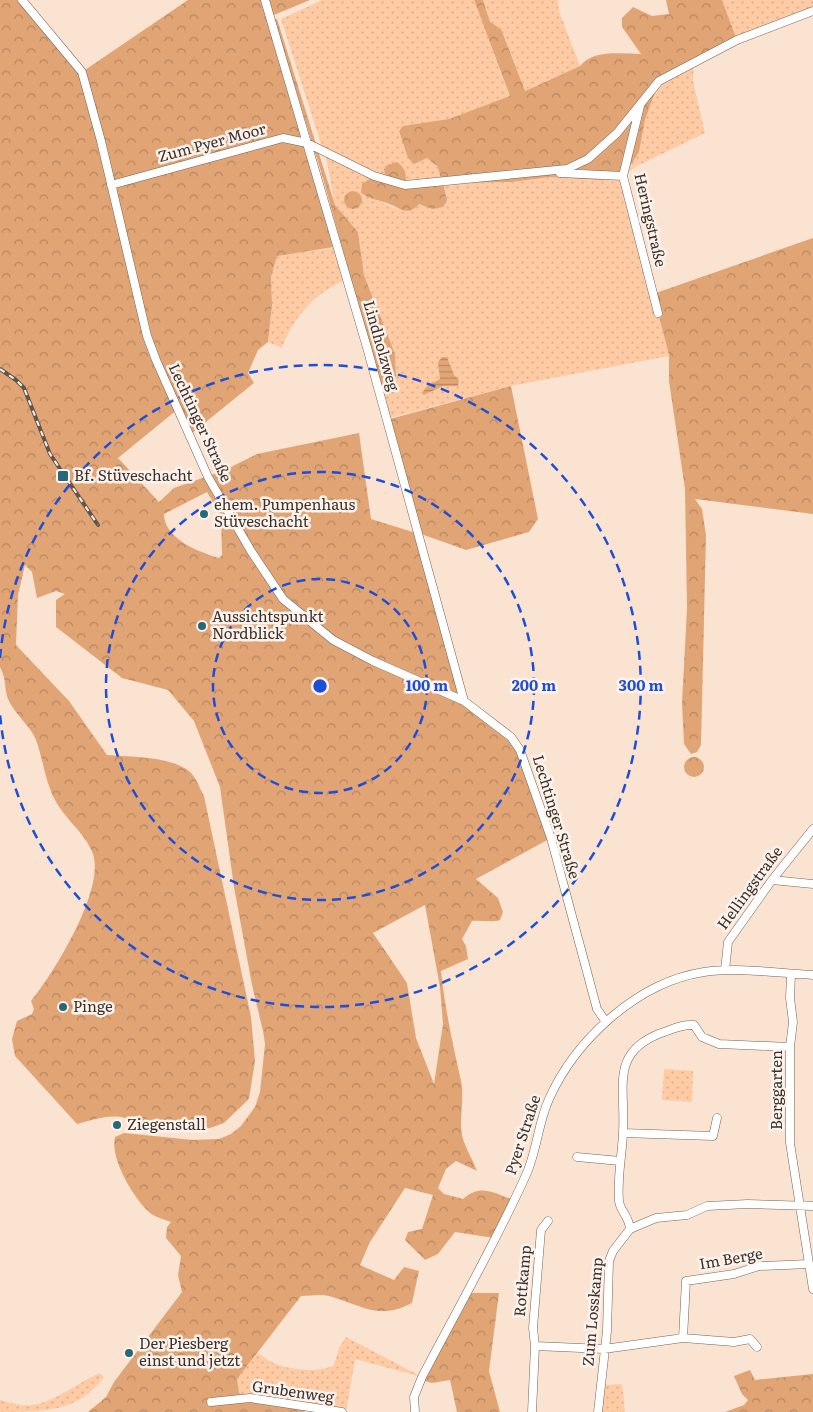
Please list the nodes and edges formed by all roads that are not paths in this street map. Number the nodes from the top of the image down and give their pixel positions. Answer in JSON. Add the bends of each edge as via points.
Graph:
{"nodes":[{"id":1,"x":22,"y":0,"type":"edge"},
{"id":2,"x":265,"y":0,"type":"edge"},
{"id":3,"x":813,"y":11,"type":"edge"},
{"id":4,"x":640,"y":104,"type":"junction"},
{"id":5,"x":308,"y":142,"type":"junction"},
{"id":6,"x":551,"y":172,"type":"junction"},
{"id":7,"x":623,"y":176,"type":"junction"},
{"id":8,"x":111,"y":184,"type":"junction"},
{"id":9,"x":658,"y":313,"type":"dead end"},
{"id":10,"x":464,"y":701,"type":"junction"},
{"id":11,"x":813,"y":829,"type":"edge"},
{"id":12,"x":772,"y":880,"type":"junction"},
{"id":13,"x":813,"y":884,"type":"edge"},
{"id":14,"x":725,"y":970,"type":"junction"},
{"id":15,"x":791,"y":974,"type":"junction"},
{"id":16,"x":813,"y":975,"type":"edge"},
{"id":17,"x":606,"y":1022,"type":"junction"},
{"id":18,"x":790,"y":1047,"type":"junction"},
{"id":19,"x":717,"y":1118,"type":"dead end"},
{"id":20,"x":623,"y":1133,"type":"junction"},
{"id":21,"x":577,"y":1157,"type":"dead end"},
{"id":22,"x":620,"y":1161,"type":"junction"},
{"id":23,"x":802,"y":1206,"type":"junction"},
{"id":24,"x":813,"y":1206,"type":"edge"},
{"id":25,"x":548,"y":1220,"type":"dead end"},
{"id":26,"x":630,"y":1229,"type":"junction"},
{"id":27,"x":809,"y":1264,"type":"junction"},
{"id":28,"x":813,"y":1289,"type":"edge"},
{"id":29,"x":683,"y":1338,"type":"junction"},
{"id":30,"x":535,"y":1346,"type":"junction"},
{"id":31,"x":756,"y":1347,"type":"dead end"},
{"id":32,"x":604,"y":1349,"type":"junction"},
{"id":33,"x":211,"y":1402,"type":"dead end"},
{"id":34,"x":342,"y":1412,"type":"edge"},
{"id":35,"x":415,"y":1412,"type":"edge"},
{"id":36,"x":532,"y":1412,"type":"edge"},
{"id":37,"x":598,"y":1412,"type":"edge"}],
"edges":[{"from":1,"to":8,"type":"street","name":"Lechtinger Straße","via":[[82,72]]},
{"from":2,"to":5,"type":"street","name":"Lindholzweg"},
{"from":3,"to":4,"type":"street","name":"Zum Pyer Moor","via":[[737,40],[694,62],[659,81]]},
{"from":4,"to":6,"type":"street","name":"Zum Pyer Moor","via":[[617,134],[588,160]]},
{"from":4,"to":7,"type":"street","name":"Heringstraße"},
{"from":5,"to":6,"type":"street","name":"Zum Pyer Moor","via":[[374,176],[405,185]]},
{"from":5,"to":8,"type":"street","name":"Zum Pyer Moor","via":[[284,138]]},
{"from":5,"to":10,"type":"street","name":"Lindholzweg"},
{"from":6,"to":7,"type":"street","name":"Zum Pyer Moor"},
{"from":7,"to":9,"type":"street","name":"Heringstraße"},
{"from":8,"to":10,"type":"street","name":"Lechtinger Straße","via":[[147,336],[156,360],[208,478],[283,599],[333,640]]},
{"from":10,"to":17,"type":"street","name":"Lechtinger Straße","via":[[511,737],[526,763],[551,838],[595,1001]]},
{"from":11,"to":12,"type":"street","name":"Hellingstraße"},
{"from":12,"to":13,"type":"street"},
{"from":12,"to":14,"type":"street","name":"Hellingstraße","via":[[728,942]]},
{"from":14,"to":15,"type":"street","name":"Pyer Straße"},
{"from":14,"to":17,"type":"street","name":"Pyer Straße","via":[[684,976],[650,989]]},
{"from":15,"to":16,"type":"street","name":"Pyer Straße"},
{"from":15,"to":18,"type":"street","name":"Berggarten","via":[[793,1022]]},
{"from":17,"to":35,"type":"street","name":"Pyer Straße","via":[[568,1067],[551,1094],[529,1170],[422,1377],[414,1397]]},
{"from":18,"to":20,"type":"street","via":[[719,1044],[702,1037],[694,1025],[684,1024],[648,1038],[632,1050],[626,1062]]},
{"from":18,"to":23,"type":"street","name":"Berggarten","via":[[790,1143]]},
{"from":19,"to":20,"type":"street","via":[[713,1136]]},
{"from":20,"to":22,"type":"street"},
{"from":21,"to":22,"type":"street"},
{"from":22,"to":26,"type":"street","via":[[619,1204],[629,1220]]},
{"from":23,"to":24,"type":"street","name":"Zum Losskamp"},
{"from":23,"to":26,"type":"street","name":"Zum Losskamp","via":[[707,1206],[687,1215],[656,1218]]},
{"from":23,"to":27,"type":"street","name":"Berggarten"},
{"from":25,"to":30,"type":"street","name":"Rottkamp","via":[[541,1230],[533,1328]]},
{"from":26,"to":32,"type":"street","name":"Zum Losskamp","via":[[609,1261]]},
{"from":27,"to":28,"type":"street","name":"Berggarten"},
{"from":27,"to":29,"type":"street","name":"Im Berge","via":[[759,1266],[734,1274],[686,1281]]},
{"from":29,"to":31,"type":"street","via":[[750,1340]]},
{"from":29,"to":32,"type":"street"},
{"from":30,"to":32,"type":"street"},
{"from":30,"to":36,"type":"street","name":"Rottkamp"},
{"from":32,"to":37,"type":"street","name":"Zum Losskamp"},
{"from":33,"to":34,"type":"street","name":"Grubenweg","via":[[250,1398]]}]}
